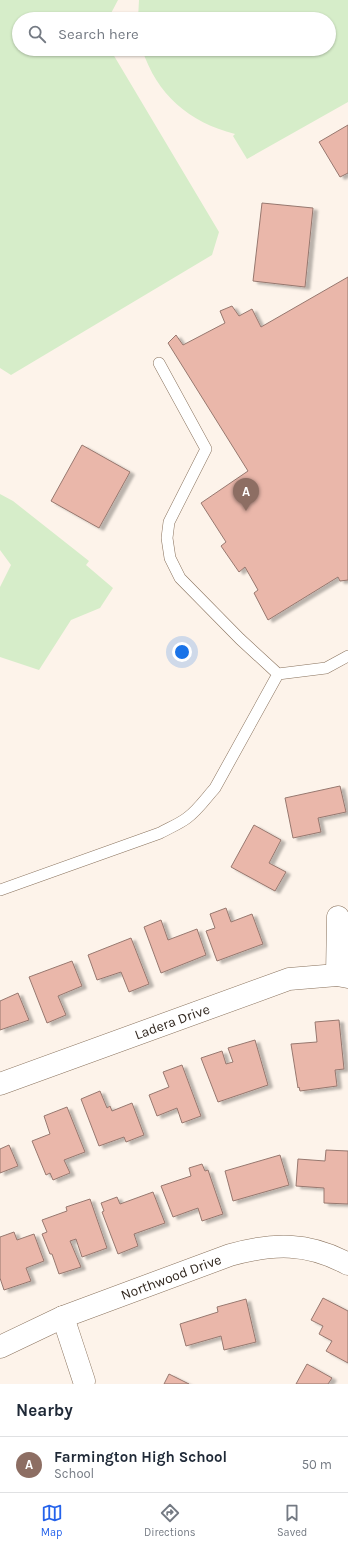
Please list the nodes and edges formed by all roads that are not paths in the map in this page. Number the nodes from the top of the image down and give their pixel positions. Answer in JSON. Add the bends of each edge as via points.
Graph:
{"nodes":[{"id":1,"x":159,"y":363,"type":"dead end"},
{"id":2,"x":348,"y":656,"type":"edge"},
{"id":3,"x":278,"y":674,"type":"junction"},
{"id":4,"x":0,"y":890,"type":"edge"},
{"id":5,"x":338,"y":917,"type":"dead end"},
{"id":6,"x":342,"y":976,"type":"edge"},
{"id":7,"x":0,"y":1084,"type":"edge"},
{"id":8,"x":348,"y":1264,"type":"edge"},
{"id":9,"x":63,"y":1317,"type":"junction"},
{"id":10,"x":0,"y":1347,"type":"edge"},
{"id":11,"x":84,"y":1381,"type":"dead end"}],
"edges":[{"from":1,"to":3,"type":"lane","via":[[206,448],[169,522],[167,538],[170,558],[180,578]]},
{"from":2,"to":3,"type":"lane","via":[[326,668]]},
{"from":3,"to":4,"type":"lane","via":[[215,788],[188,817],[160,833]]},
{"from":5,"to":6,"type":"street"},
{"from":6,"to":7,"type":"street","name":"Ladera Drive","via":[[289,979]]},
{"from":8,"to":9,"type":"street","name":"Northwood Drive","via":[[316,1251],[290,1246],[253,1248]]},
{"from":9,"to":10,"type":"street","name":"Northwood Drive"},
{"from":9,"to":11,"type":"street"}]}
